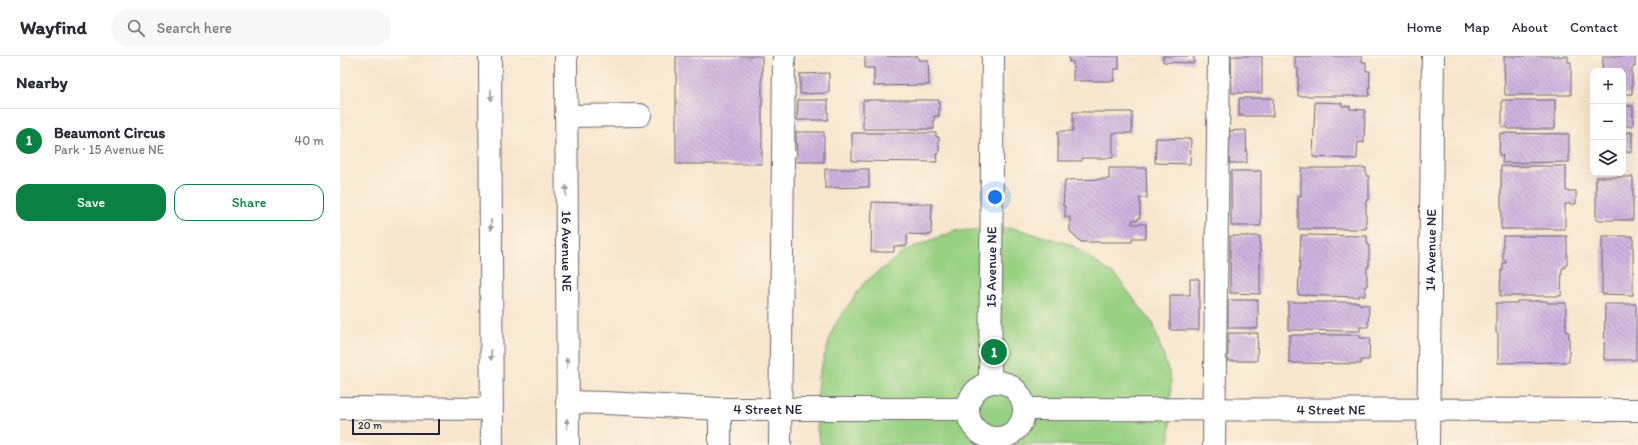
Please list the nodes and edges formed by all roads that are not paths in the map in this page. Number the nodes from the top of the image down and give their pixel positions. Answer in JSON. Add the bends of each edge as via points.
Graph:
{"nodes":[{"id":1,"x":490,"y":56,"type":"edge"},
{"id":2,"x":566,"y":56,"type":"edge"},
{"id":3,"x":784,"y":56,"type":"edge"},
{"id":4,"x":993,"y":56,"type":"edge"},
{"id":5,"x":1219,"y":56,"type":"edge"},
{"id":6,"x":1433,"y":56,"type":"edge"},
{"id":7,"x":640,"y":115,"type":"dead end"},
{"id":8,"x":566,"y":116,"type":"junction"},
{"id":9,"x":990,"y":382,"type":"junction"},
{"id":10,"x":567,"y":402,"type":"junction"},
{"id":11,"x":340,"y":408,"type":"edge"},
{"id":12,"x":780,"y":408,"type":"junction"},
{"id":13,"x":491,"y":409,"type":"junction"},
{"id":14,"x":720,"y":409,"type":"junction"},
{"id":15,"x":968,"y":409,"type":"junction"},
{"id":16,"x":1025,"y":409,"type":"junction"},
{"id":17,"x":1215,"y":410,"type":"junction"},
{"id":18,"x":1429,"y":410,"type":"junction"},
{"id":19,"x":1638,"y":410,"type":"edge"},
{"id":20,"x":989,"y":441,"type":"edge"},
{"id":21,"x":492,"y":445,"type":"edge"},
{"id":22,"x":568,"y":445,"type":"edge"},
{"id":23,"x":720,"y":445,"type":"edge"},
{"id":24,"x":780,"y":445,"type":"edge"},
{"id":25,"x":1214,"y":445,"type":"edge"},
{"id":26,"x":1428,"y":445,"type":"edge"}],
"edges":[{"from":1,"to":13,"type":"main road","one_way":true},
{"from":2,"to":8,"type":"main road","name":"16 Avenue NE"},
{"from":3,"to":12,"type":"main road"},
{"from":4,"to":9,"type":"main road","name":"15 Avenue NE"},
{"from":5,"to":17,"type":"main road"},
{"from":6,"to":18,"type":"main road","name":"14 Avenue NE"},
{"from":7,"to":8,"type":"main road"},
{"from":10,"to":8,"type":"main road","name":"16 Avenue NE","one_way":true},
{"from":9,"to":15,"type":"main road","via":[[981,385],[974,392],[969,400]]},
{"from":9,"to":16,"type":"main road","via":[[1003,382],[1014,387],[1022,397]]},
{"from":10,"to":14,"type":"main road","name":"4 Street NE"},
{"from":22,"to":10,"type":"main road","name":"16 Avenue NE","one_way":true},
{"from":11,"to":13,"type":"main road"},
{"from":12,"to":14,"type":"main road","name":"4 Street NE"},
{"from":12,"to":15,"type":"main road","name":"4 Street NE"},
{"from":12,"to":24,"type":"main road"},
{"from":13,"to":21,"type":"main road"},
{"from":14,"to":23,"type":"main road"},
{"from":15,"to":20,"type":"main road","via":[[969,419],[974,427]]},
{"from":16,"to":17,"type":"main road","name":"4 Street NE"},
{"from":16,"to":20,"type":"main road","via":[[1022,422],[1014,432]]},
{"from":17,"to":18,"type":"main road","name":"4 Street NE"},
{"from":17,"to":25,"type":"main road"},
{"from":18,"to":19,"type":"main road","name":"4 Street NE"},
{"from":18,"to":26,"type":"main road","name":"14 Avenue NE"}]}
